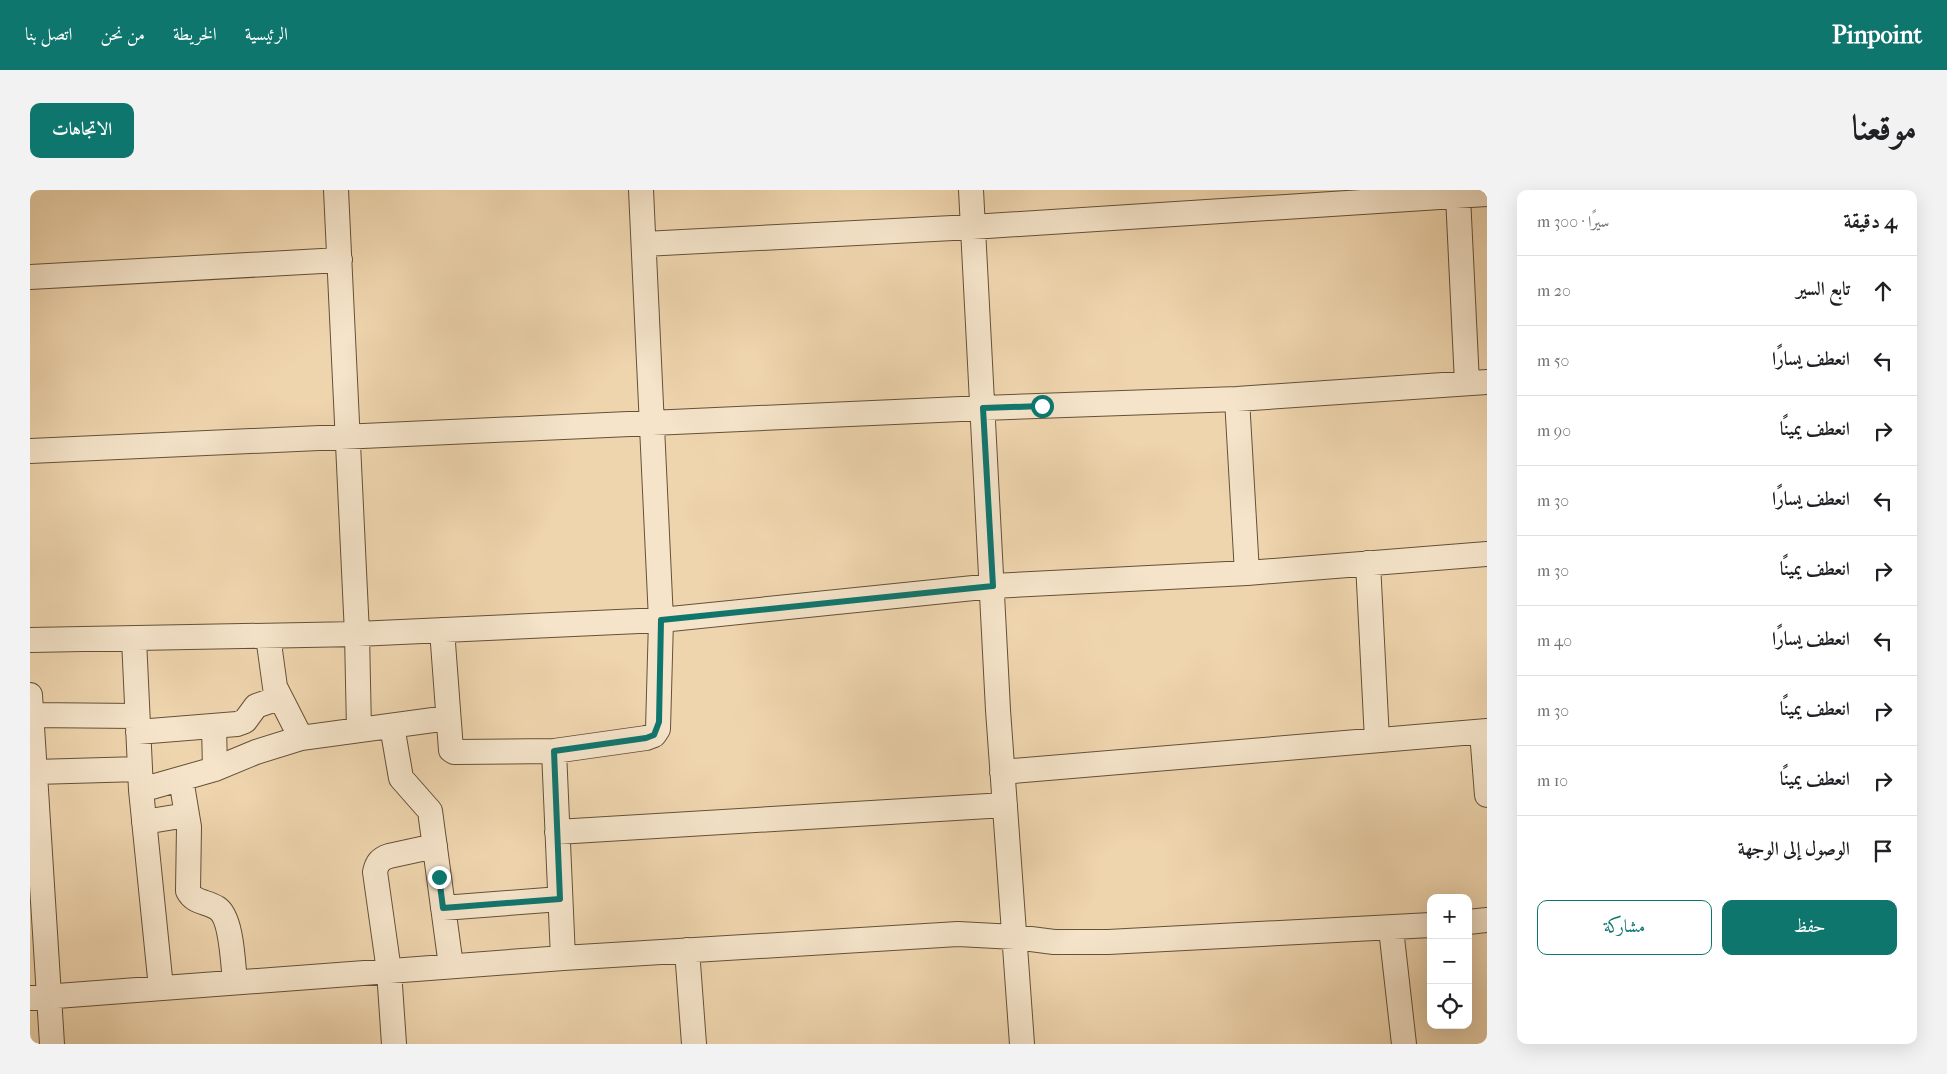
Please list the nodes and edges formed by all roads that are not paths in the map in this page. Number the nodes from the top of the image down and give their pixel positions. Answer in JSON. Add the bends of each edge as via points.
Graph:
{"nodes":[{"id":1,"x":336,"y":190,"type":"edge"},
{"id":2,"x":641,"y":190,"type":"edge"},
{"id":3,"x":970,"y":190,"type":"edge"},
{"id":4,"x":1487,"y":194,"type":"edge"},
{"id":5,"x":1351,"y":196,"type":"edge"},
{"id":6,"x":1458,"y":196,"type":"junction"},
{"id":7,"x":972,"y":227,"type":"junction"},
{"id":8,"x":644,"y":244,"type":"junction"},
{"id":9,"x":340,"y":260,"type":"junction"},
{"id":10,"x":30,"y":277,"type":"edge"},
{"id":11,"x":1477,"y":383,"type":"edge"},
{"id":12,"x":1237,"y":399,"type":"junction"},
{"id":13,"x":983,"y":408,"type":"junction"},
{"id":14,"x":650,"y":424,"type":"junction"},
{"id":15,"x":349,"y":438,"type":"junction"},
{"id":16,"x":30,"y":452,"type":"edge"},
{"id":17,"x":1487,"y":554,"type":"edge"},
{"id":18,"x":1368,"y":563,"type":"junction"},
{"id":19,"x":1247,"y":572,"type":"junction"},
{"id":20,"x":993,"y":586,"type":"junction"},
{"id":21,"x":661,"y":620,"type":"junction"},
{"id":22,"x":442,"y":630,"type":"junction"},
{"id":23,"x":357,"y":634,"type":"junction"},
{"id":24,"x":268,"y":636,"type":"junction"},
{"id":25,"x":134,"y":639,"type":"junction"},
{"id":26,"x":30,"y":640,"type":"edge"},
{"id":27,"x":279,"y":698,"type":"junction"},
{"id":28,"x":31,"y":705,"type":"edge"},
{"id":29,"x":448,"y":718,"type":"junction"},
{"id":30,"x":138,"y":724,"type":"junction"},
{"id":31,"x":214,"y":726,"type":"junction"},
{"id":32,"x":392,"y":726,"type":"junction"},
{"id":33,"x":359,"y":730,"type":"junction"},
{"id":34,"x":1484,"y":732,"type":"edge"},
{"id":35,"x":301,"y":738,"type":"junction"},
{"id":36,"x":1377,"y":740,"type":"junction"},
{"id":37,"x":554,"y":751,"type":"junction"},
{"id":38,"x":215,"y":770,"type":"junction"},
{"id":39,"x":35,"y":772,"type":"junction"},
{"id":40,"x":1002,"y":772,"type":"junction"},
{"id":41,"x":181,"y":779,"type":"junction"},
{"id":42,"x":140,"y":780,"type":"junction"},
{"id":43,"x":1487,"y":795,"type":"edge"},
{"id":44,"x":1005,"y":804,"type":"junction"},
{"id":45,"x":187,"y":814,"type":"junction"},
{"id":46,"x":34,"y":821,"type":"edge"},
{"id":47,"x":144,"y":822,"type":"junction"},
{"id":48,"x":558,"y":832,"type":"junction"},
{"id":49,"x":435,"y":846,"type":"junction"},
{"id":50,"x":560,"y":899,"type":"junction"},
{"id":51,"x":443,"y":908,"type":"junction"},
{"id":52,"x":1487,"y":920,"type":"edge"},
{"id":53,"x":1472,"y":922,"type":"edge"},
{"id":54,"x":1427,"y":925,"type":"edge"},
{"id":55,"x":1391,"y":929,"type":"junction"},
{"id":56,"x":1015,"y":937,"type":"junction"},
{"id":57,"x":687,"y":950,"type":"junction"},
{"id":58,"x":563,"y":958,"type":"junction"},
{"id":59,"x":451,"y":966,"type":"junction"},
{"id":60,"x":389,"y":971,"type":"junction"},
{"id":61,"x":235,"y":982,"type":"junction"},
{"id":62,"x":161,"y":988,"type":"junction"},
{"id":63,"x":40,"y":997,"type":"edge"},
{"id":64,"x":52,"y":1044,"type":"edge"},
{"id":65,"x":394,"y":1044,"type":"edge"},
{"id":66,"x":694,"y":1044,"type":"edge"},
{"id":67,"x":1022,"y":1044,"type":"edge"},
{"id":68,"x":1404,"y":1044,"type":"edge"}],
"edges":[{"from":1,"to":9,"type":"street"},
{"from":2,"to":8,"type":"street"},
{"from":3,"to":7,"type":"street"},
{"from":4,"to":6,"type":"street"},
{"from":5,"to":6,"type":"street"},
{"from":5,"to":7,"type":"street"},
{"from":6,"to":11,"type":"street"},
{"from":7,"to":8,"type":"street"},
{"from":7,"to":13,"type":"street"},
{"from":8,"to":14,"type":"street"},
{"from":9,"to":10,"type":"street"},
{"from":9,"to":15,"type":"street"},
{"from":11,"to":12,"type":"street"},
{"from":12,"to":13,"type":"street"},
{"from":12,"to":19,"type":"street"},
{"from":13,"to":14,"type":"street"},
{"from":13,"to":20,"type":"street"},
{"from":14,"to":15,"type":"street"},
{"from":14,"to":21,"type":"street"},
{"from":15,"to":16,"type":"street"},
{"from":15,"to":23,"type":"street"},
{"from":17,"to":18,"type":"street"},
{"from":18,"to":19,"type":"street"},
{"from":18,"to":36,"type":"street"},
{"from":19,"to":20,"type":"street"},
{"from":20,"to":21,"type":"street"},
{"from":20,"to":40,"type":"street"},
{"from":21,"to":22,"type":"street"},
{"from":21,"to":37,"type":"street","via":[[659,722],[654,735]]},
{"from":22,"to":23,"type":"street"},
{"from":22,"to":29,"type":"street"},
{"from":23,"to":24,"type":"street"},
{"from":23,"to":33,"type":"street"},
{"from":24,"to":25,"type":"street"},
{"from":24,"to":27,"type":"street"},
{"from":25,"to":26,"type":"street"},
{"from":25,"to":30,"type":"street"},
{"from":27,"to":31,"type":"street","via":[[256,706],[245,721]]},
{"from":27,"to":35,"type":"street"},
{"from":28,"to":30,"type":"street"},
{"from":28,"to":39,"type":"street"},
{"from":29,"to":32,"type":"street"},
{"from":29,"to":37,"type":"street","via":[[451,750],[454,752]]},
{"from":30,"to":31,"type":"street"},
{"from":30,"to":42,"type":"street"},
{"from":31,"to":38,"type":"street"},
{"from":32,"to":33,"type":"street"},
{"from":32,"to":49,"type":"street","via":[[401,778],[430,811]]},
{"from":33,"to":35,"type":"street"},
{"from":34,"to":36,"type":"street"},
{"from":34,"to":43,"type":"street"},
{"from":35,"to":38,"type":"street","via":[[256,752]]},
{"from":36,"to":40,"type":"street"},
{"from":37,"to":48,"type":"street"},
{"from":38,"to":41,"type":"street"},
{"from":39,"to":42,"type":"street"},
{"from":39,"to":46,"type":"street"},
{"from":40,"to":44,"type":"street"},
{"from":41,"to":42,"type":"street"},
{"from":41,"to":45,"type":"street"},
{"from":42,"to":47,"type":"street"},
{"from":44,"to":48,"type":"street"},
{"from":44,"to":56,"type":"street"},
{"from":45,"to":47,"type":"street"},
{"from":45,"to":61,"type":"street","via":[[188,891],[198,901],[218,908],[225,918]]},
{"from":46,"to":63,"type":"street"},
{"from":47,"to":62,"type":"street"},
{"from":48,"to":50,"type":"street"},
{"from":49,"to":51,"type":"street"},
{"from":49,"to":60,"type":"street","via":[[389,856],[376,865]]},
{"from":50,"to":51,"type":"street"},
{"from":50,"to":58,"type":"street"},
{"from":51,"to":59,"type":"street"},
{"from":52,"to":53,"type":"street"},
{"from":54,"to":55,"type":"street"},
{"from":55,"to":56,"type":"street","via":[[1108,942],[1054,942]]},
{"from":55,"to":68,"type":"street"},
{"from":56,"to":57,"type":"street","via":[[958,934]]},
{"from":56,"to":67,"type":"street"},
{"from":57,"to":58,"type":"street"},
{"from":57,"to":66,"type":"street"},
{"from":58,"to":59,"type":"street"},
{"from":59,"to":60,"type":"street"},
{"from":60,"to":61,"type":"street"},
{"from":60,"to":65,"type":"street"},
{"from":61,"to":62,"type":"street"},
{"from":62,"to":63,"type":"street"},
{"from":63,"to":64,"type":"street"}]}
